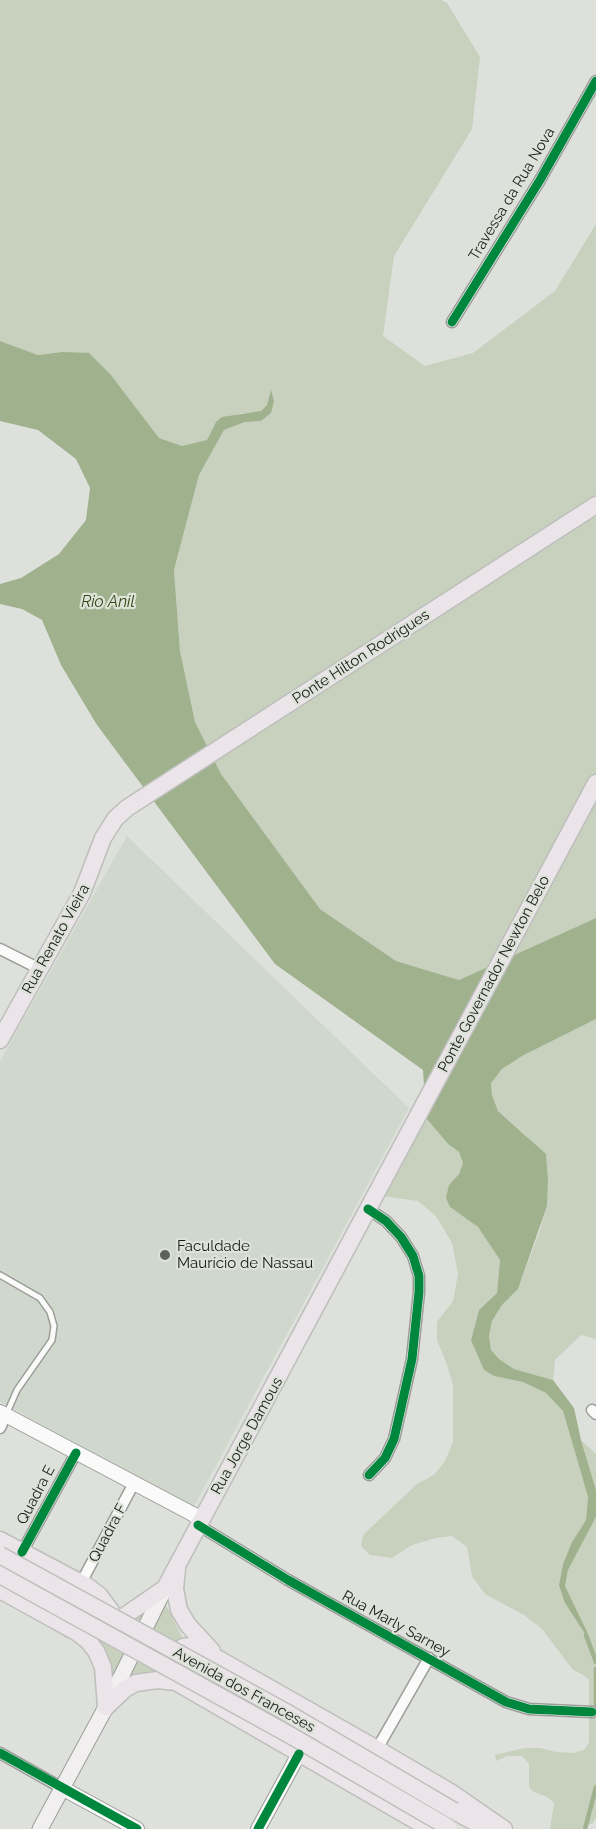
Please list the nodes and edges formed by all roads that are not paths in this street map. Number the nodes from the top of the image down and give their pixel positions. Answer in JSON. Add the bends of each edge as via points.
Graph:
{"nodes":[{"id":1,"x":596,"y":81,"type":"edge"},
{"id":2,"x":452,"y":322,"type":"dead end"},
{"id":3,"x":596,"y":505,"type":"edge"},
{"id":4,"x":596,"y":783,"type":"edge"},
{"id":5,"x":127,"y":808,"type":"joint"},
{"id":6,"x":0,"y":949,"type":"edge"},
{"id":7,"x":40,"y":969,"type":"junction"},
{"id":8,"x":0,"y":1040,"type":"edge"},
{"id":9,"x":391,"y":1166,"type":"joint"},
{"id":10,"x":368,"y":1209,"type":"junction"},
{"id":11,"x":0,"y":1275,"type":"edge"},
{"id":12,"x":2,"y":1418,"type":"edge"},
{"id":13,"x":76,"y":1453,"type":"junction"},
{"id":14,"x":369,"y":1475,"type":"dead end"},
{"id":15,"x":135,"y":1483,"type":"junction"},
{"id":16,"x":200,"y":1522,"type":"junction"},
{"id":17,"x":0,"y":1540,"type":"edge"},
{"id":18,"x":22,"y":1552,"type":"junction"},
{"id":19,"x":0,"y":1555,"type":"edge"},
{"id":20,"x":179,"y":1561,"type":"junction"},
{"id":21,"x":0,"y":1575,"type":"edge"},
{"id":22,"x":81,"y":1583,"type":"junction"},
{"id":23,"x":165,"y":1588,"type":"junction"},
{"id":24,"x":0,"y":1590,"type":"edge"},
{"id":25,"x":70,"y":1629,"type":"junction"},
{"id":26,"x":104,"y":1630,"type":"junction"},
{"id":27,"x":219,"y":1658,"type":"junction"},
{"id":28,"x":429,"y":1658,"type":"junction"},
{"id":29,"x":180,"y":1684,"type":"junction"},
{"id":30,"x":106,"y":1707,"type":"junction"},
{"id":31,"x":592,"y":1712,"type":"dead end"},
{"id":32,"x":377,"y":1749,"type":"junction"},
{"id":33,"x":0,"y":1753,"type":"edge"},
{"id":34,"x":299,"y":1754,"type":"junction"},
{"id":35,"x":62,"y":1788,"type":"junction"},
{"id":36,"x":450,"y":1828,"type":"edge"},
{"id":37,"x":40,"y":1829,"type":"edge"},
{"id":38,"x":137,"y":1829,"type":"edge"},
{"id":39,"x":258,"y":1829,"type":"edge"},
{"id":40,"x":430,"y":1829,"type":"edge"},
{"id":41,"x":487,"y":1829,"type":"edge"},
{"id":42,"x":504,"y":1829,"type":"edge"}],
"edges":[{"from":1,"to":2,"type":"street","name":"Travessa da Rua Nova"},
{"from":3,"to":5,"type":"main road","name":"Ponte Hilton Rodrigues"},
{"from":4,"to":9,"type":"main road","name":"Ponte Governador Newton Belo"},
{"from":5,"to":7,"type":"main road","name":"Rua Renato Vieira","via":[[103,838],[82,893]]},
{"from":6,"to":7,"type":"street"},
{"from":7,"to":8,"type":"main road","name":"Rua Renato Vieira"},
{"from":9,"to":10,"type":"main road","name":"Rua Jorge Damous"},
{"from":10,"to":14,"type":"street","via":[[401,1237],[419,1276],[412,1359],[394,1439],[385,1458]]},
{"from":10,"to":16,"type":"main road","name":"Rua Jorge Damous"},
{"from":11,"to":12,"type":"lane","via":[[40,1298],[51,1312],[54,1326],[52,1340]]},
{"from":12,"to":13,"type":"street"},
{"from":13,"to":15,"type":"street"},
{"from":13,"to":18,"type":"street","name":"Quadra E"},
{"from":15,"to":16,"type":"street"},
{"from":15,"to":22,"type":"street","name":"Quadra F"},
{"from":16,"to":20,"type":"main road","name":"Rua Jorge Damous"},
{"from":16,"to":28,"type":"street","name":"Rua Marly Sarney","via":[[288,1580]]},
{"from":17,"to":18,"type":"main road"},
{"from":18,"to":22,"type":"main road"},
{"from":19,"to":41,"type":"main road","name":"Avenida dos Franceses","bridge":true,"via":[[284,1711]]},
{"from":20,"to":23,"type":"main road","name":"Rua Jorge Damous"},
{"from":20,"to":27,"type":"main road","via":[[175,1589],[179,1610],[193,1632]]},
{"from":21,"to":36,"type":"main road","name":"Avenida dos Franceses","bridge":true},
{"from":22,"to":26,"type":"main road","via":[[99,1595],[112,1613],[112,1621]]},
{"from":23,"to":26,"type":"main road"},
{"from":23,"to":30,"type":"main road","name":"Rua Jorge Damous"},
{"from":24,"to":25,"type":"main road"},
{"from":25,"to":26,"type":"main road","via":[[86,1633]]},
{"from":25,"to":30,"type":"main road","via":[[88,1641],[99,1656]]},
{"from":27,"to":29,"type":"main road","via":[[193,1646],[181,1648],[170,1667]]},
{"from":27,"to":32,"type":"main road"},
{"from":28,"to":31,"type":"street","name":"Rua Marly Sarney","via":[[506,1702],[529,1709]]},
{"from":28,"to":32,"type":"street"},
{"from":29,"to":30,"type":"main road","via":[[158,1680],[136,1683]]},
{"from":29,"to":34,"type":"main road"},
{"from":30,"to":35,"type":"main road","name":"Rua Jorge Damous"},
{"from":32,"to":42,"type":"main road"},
{"from":33,"to":35,"type":"street"},
{"from":34,"to":39,"type":"street"},
{"from":34,"to":40,"type":"main road"},
{"from":35,"to":37,"type":"main road","name":"Rua Jorge Damous"},
{"from":35,"to":38,"type":"street"}]}
